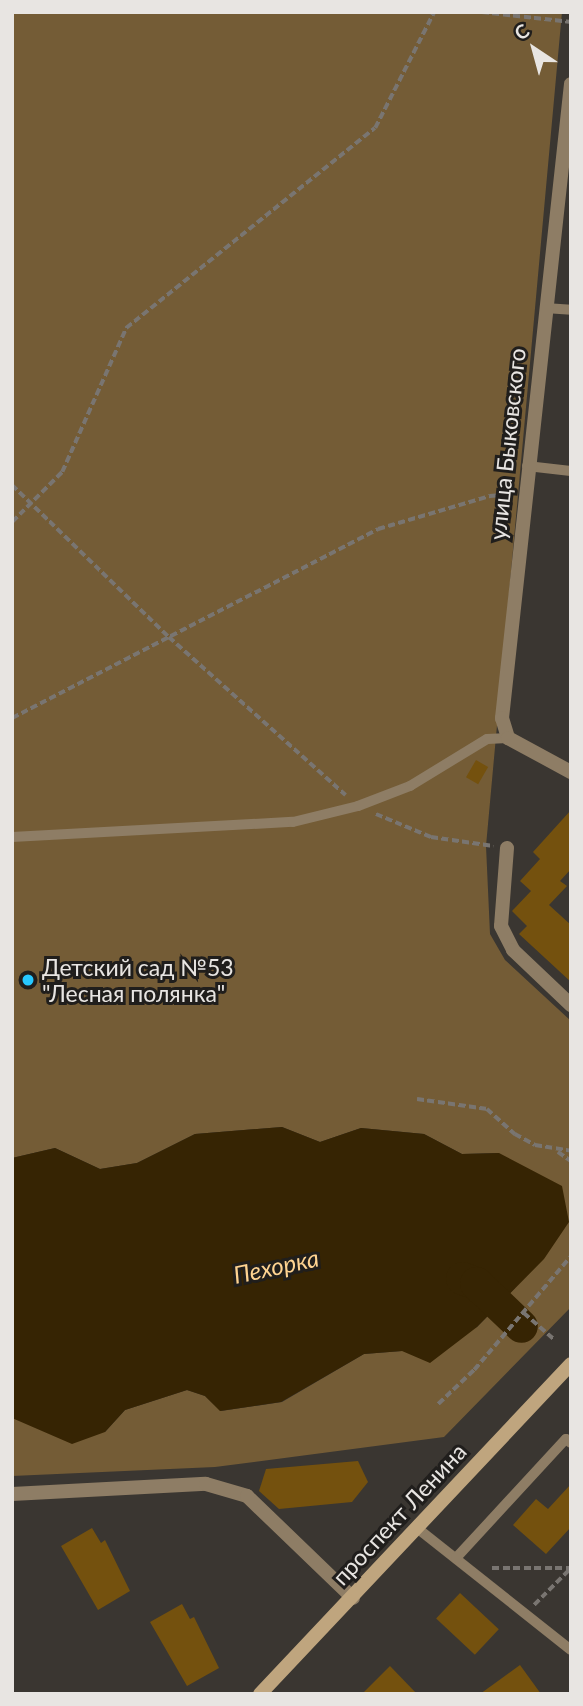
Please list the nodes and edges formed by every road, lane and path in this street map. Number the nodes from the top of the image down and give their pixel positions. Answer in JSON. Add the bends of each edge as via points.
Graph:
{"nodes":[{"id":1,"x":434,"y":12,"type":"edge"},
{"id":2,"x":482,"y":12,"type":"edge"},
{"id":3,"x":571,"y":22,"type":"edge"},
{"id":4,"x":571,"y":84,"type":"edge"},
{"id":5,"x":545,"y":307,"type":"junction"},
{"id":6,"x":571,"y":310,"type":"edge"},
{"id":7,"x":527,"y":466,"type":"junction"},
{"id":8,"x":571,"y":471,"type":"edge"},
{"id":9,"x":12,"y":485,"type":"edge"},
{"id":10,"x":524,"y":494,"type":"junction"},
{"id":11,"x":34,"y":501,"type":"junction"},
{"id":12,"x":12,"y":522,"type":"edge"},
{"id":13,"x":169,"y":637,"type":"junction"},
{"id":14,"x":12,"y":718,"type":"edge"},
{"id":15,"x":508,"y":738,"type":"junction"},
{"id":16,"x":571,"y":772,"type":"edge"},
{"id":17,"x":358,"y":806,"type":"junction"},
{"id":18,"x":12,"y":837,"type":"edge"},
{"id":19,"x":507,"y":848,"type":"joint"},
{"id":20,"x":571,"y":1005,"type":"edge"},
{"id":21,"x":417,"y":1099,"type":"dead end"},
{"id":22,"x":555,"y":1149,"type":"junction"},
{"id":23,"x":571,"y":1151,"type":"edge"},
{"id":24,"x":571,"y":1161,"type":"edge"},
{"id":25,"x":571,"y":1256,"type":"edge"},
{"id":26,"x":524,"y":1312,"type":"junction"},
{"id":27,"x":555,"y":1340,"type":"dead end"},
{"id":28,"x":571,"y":1364,"type":"edge"},
{"id":29,"x":438,"y":1405,"type":"dead end"},
{"id":30,"x":571,"y":1443,"type":"edge"},
{"id":31,"x":12,"y":1494,"type":"edge"},
{"id":32,"x":417,"y":1528,"type":"junction"},
{"id":33,"x":456,"y":1558,"type":"junction"},
{"id":34,"x":571,"y":1568,"type":"edge"},
{"id":35,"x":468,"y":1569,"type":"junction"},
{"id":36,"x":353,"y":1598,"type":"junction"},
{"id":37,"x":525,"y":1613,"type":"junction"},
{"id":38,"x":571,"y":1650,"type":"edge"},
{"id":39,"x":260,"y":1694,"type":"edge"}],
"edges":[{"from":1,"to":11,"type":"path","via":[[375,128],[126,328],[62,472]]},
{"from":2,"to":3,"type":"path"},
{"from":4,"to":5,"type":"street","name":"улица Быковского"},
{"from":5,"to":6,"type":"lane"},
{"from":5,"to":7,"type":"street","name":"улица Быковского"},
{"from":7,"to":8,"type":"lane"},
{"from":7,"to":10,"type":"street","name":"улица Быковского"},
{"from":9,"to":11,"type":"path"},
{"from":10,"to":13,"type":"path","via":[[490,496],[378,529]]},
{"from":10,"to":15,"type":"street","name":"улица Быковского","via":[[502,719]]},
{"from":11,"to":12,"type":"path"},
{"from":11,"to":13,"type":"path"},
{"from":13,"to":14,"type":"path"},
{"from":13,"to":17,"type":"path"},
{"from":15,"to":16,"type":"street"},
{"from":15,"to":17,"type":"lane","via":[[487,739],[411,786]]},
{"from":17,"to":18,"type":"lane","via":[[293,822]]},
{"from":17,"to":19,"type":"path","via":[[431,837]]},
{"from":19,"to":20,"type":"street","via":[[501,926],[513,950]]},
{"from":21,"to":22,"type":"path","via":[[487,1109],[515,1134]]},
{"from":22,"to":23,"type":"path"},
{"from":22,"to":24,"type":"path"},
{"from":25,"to":26,"type":"path"},
{"from":26,"to":27,"type":"path"},
{"from":26,"to":29,"type":"path"},
{"from":28,"to":32,"type":"main road","name":"проспект Ленина"},
{"from":30,"to":33,"type":"lane","via":[[566,1439]]},
{"from":31,"to":36,"type":"street","via":[[206,1484],[247,1496]]},
{"from":32,"to":33,"type":"lane"},
{"from":32,"to":36,"type":"main road","name":"проспект Ленина"},
{"from":33,"to":35,"type":"lane"},
{"from":34,"to":35,"type":"path"},
{"from":34,"to":37,"type":"path"},
{"from":35,"to":37,"type":"lane"},
{"from":36,"to":39,"type":"main road","name":"проспект Ленина"},
{"from":37,"to":38,"type":"lane"}]}
